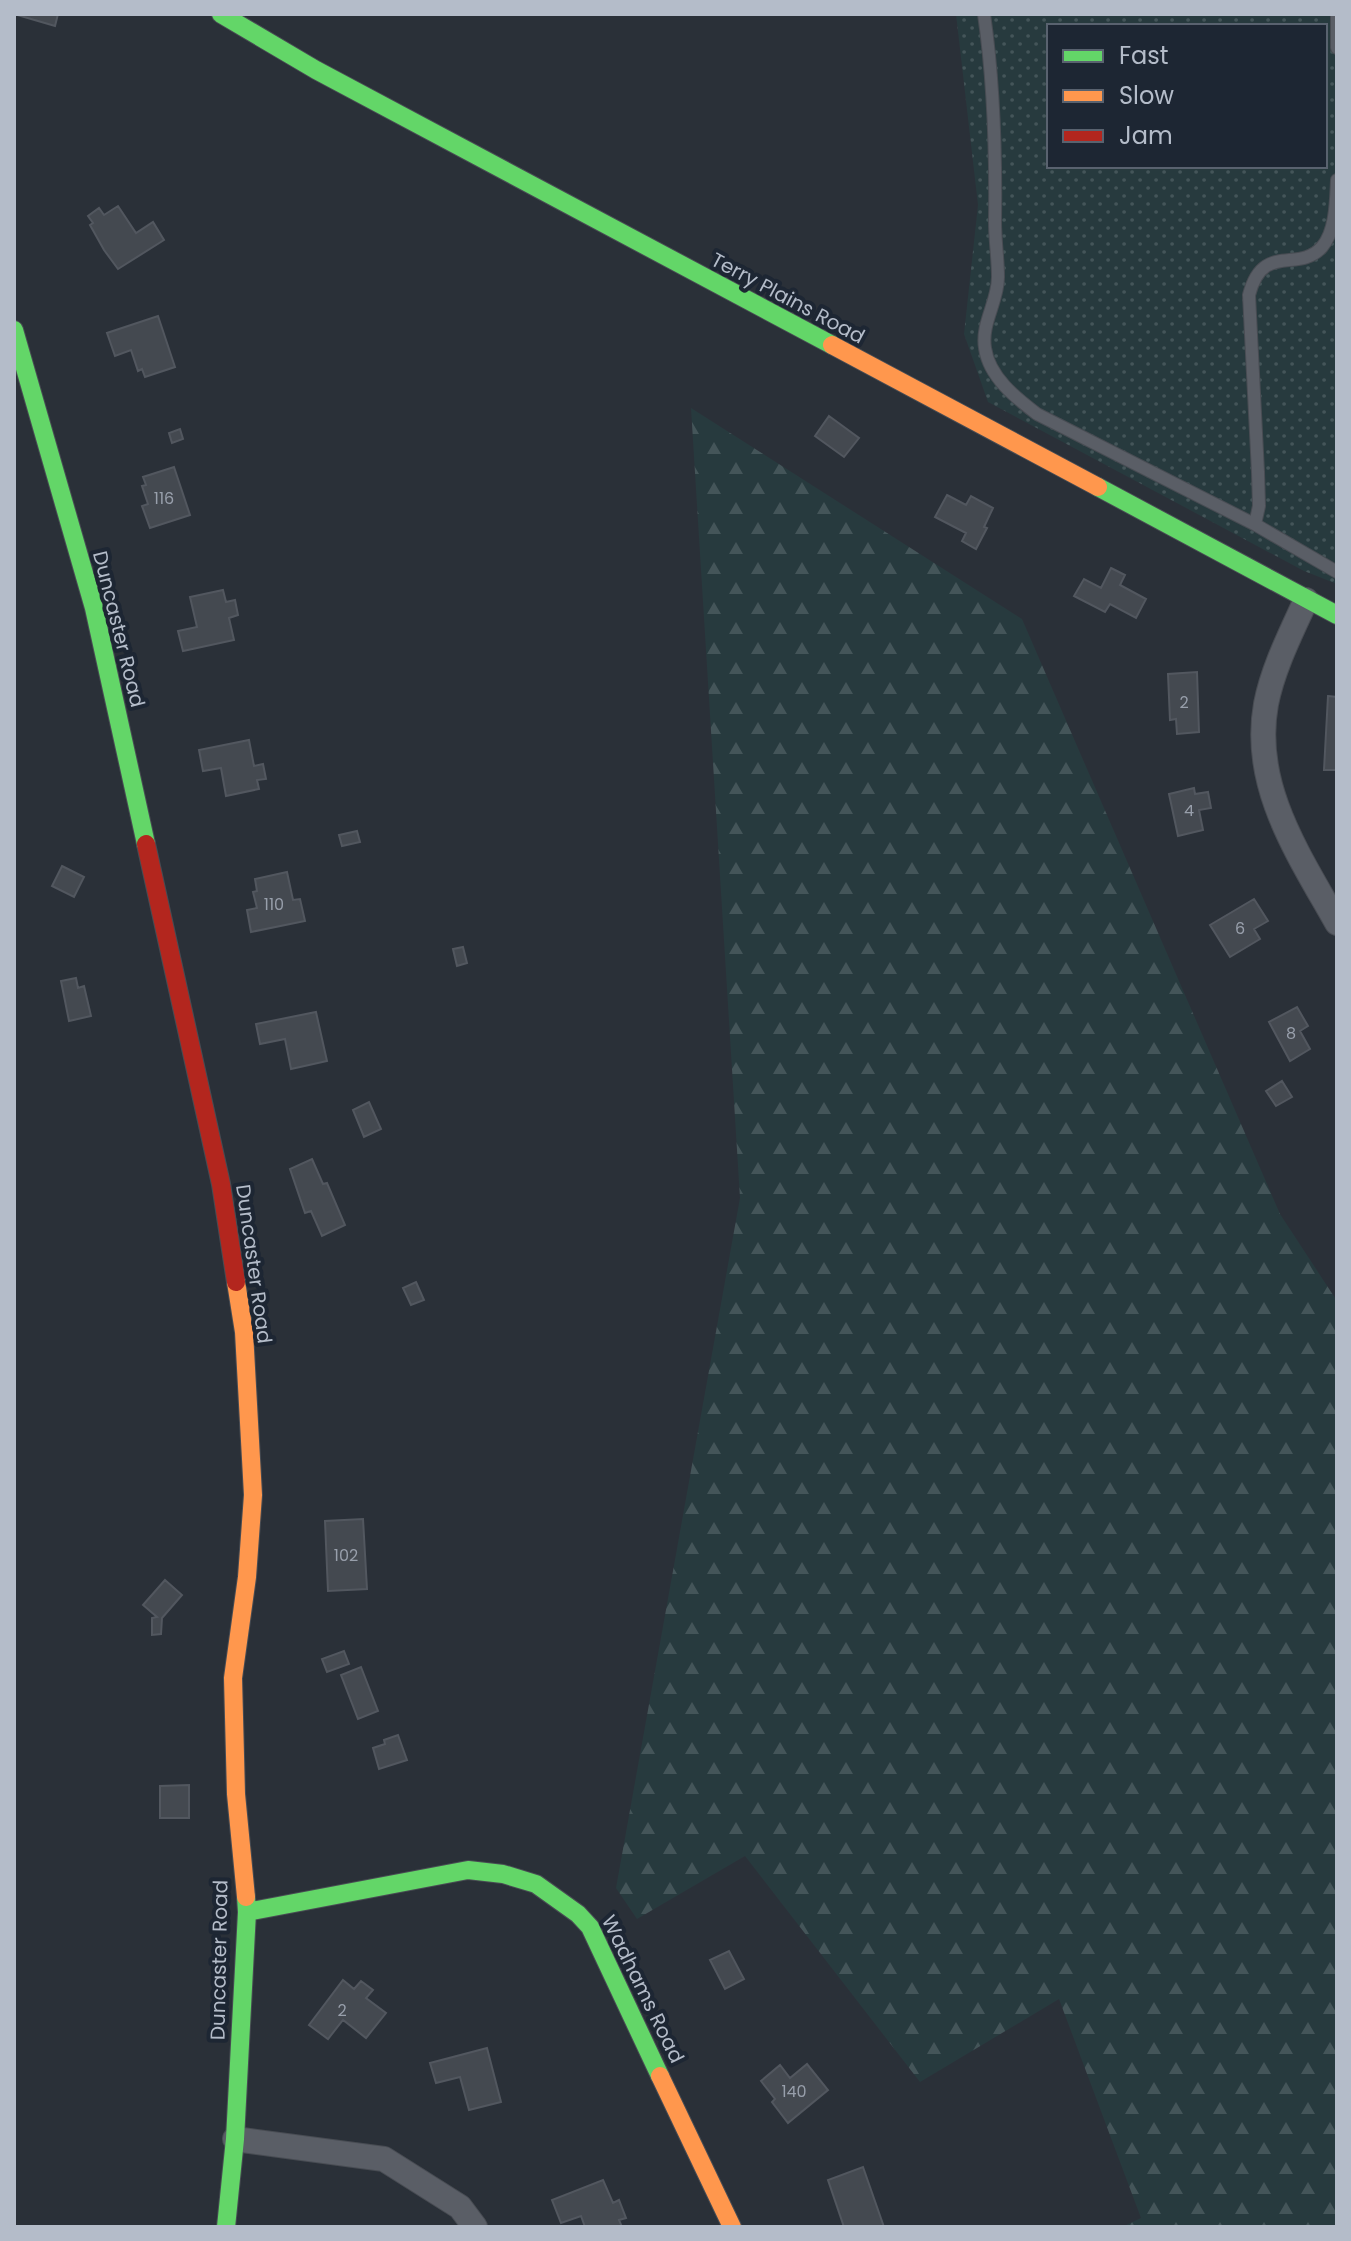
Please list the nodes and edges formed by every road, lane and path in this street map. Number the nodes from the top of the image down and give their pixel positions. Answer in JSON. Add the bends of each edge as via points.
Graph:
{"nodes":[{"id":1,"x":221,"y":14,"type":"edge"},
{"id":2,"x":984,"y":14,"type":"edge"},
{"id":3,"x":1337,"y":14,"type":"edge"},
{"id":4,"x":1337,"y":48,"type":"edge"},
{"id":5,"x":1337,"y":180,"type":"edge"},
{"id":6,"x":14,"y":330,"type":"edge"},
{"id":7,"x":1255,"y":524,"type":"junction"},
{"id":8,"x":1337,"y":572,"type":"edge"},
{"id":9,"x":1306,"y":600,"type":"junction"},
{"id":10,"x":1337,"y":615,"type":"edge"},
{"id":11,"x":1337,"y":923,"type":"edge"},
{"id":12,"x":247,"y":1912,"type":"junction"},
{"id":13,"x":235,"y":2139,"type":"junction"},
{"id":14,"x":226,"y":2227,"type":"edge"},
{"id":15,"x":475,"y":2227,"type":"edge"},
{"id":16,"x":732,"y":2227,"type":"edge"}],
"edges":[{"from":1,"to":9,"type":"street","name":"Terry Plains Road","via":[[330,78]]},
{"from":2,"to":7,"type":"lane","via":[[997,184],[998,281],[984,328],[990,364],[1015,397],[1037,414]]},
{"from":3,"to":4,"type":"lane"},
{"from":5,"to":7,"type":"lane","via":[[1333,216],[1320,249],[1259,270],[1249,295],[1259,506]]},
{"from":6,"to":12,"type":"street","name":"Duncaster Road","via":[[94,608],[221,1184],[244,1332],[253,1495],[233,1678]]},
{"from":7,"to":8,"type":"lane"},
{"from":9,"to":10,"type":"street","name":"Terry Plains Road"},
{"from":9,"to":11,"type":"street","via":[[1267,701],[1263,759],[1291,842]]},
{"from":12,"to":13,"type":"street","name":"Duncaster Road"},
{"from":12,"to":16,"type":"street","name":"Wadhams Road","via":[[468,1870],[523,1877],[563,1899],[590,1927]]},
{"from":13,"to":14,"type":"street","name":"Duncaster Road"},
{"from":13,"to":15,"type":"street","via":[[384,2159],[460,2207]]}]}
